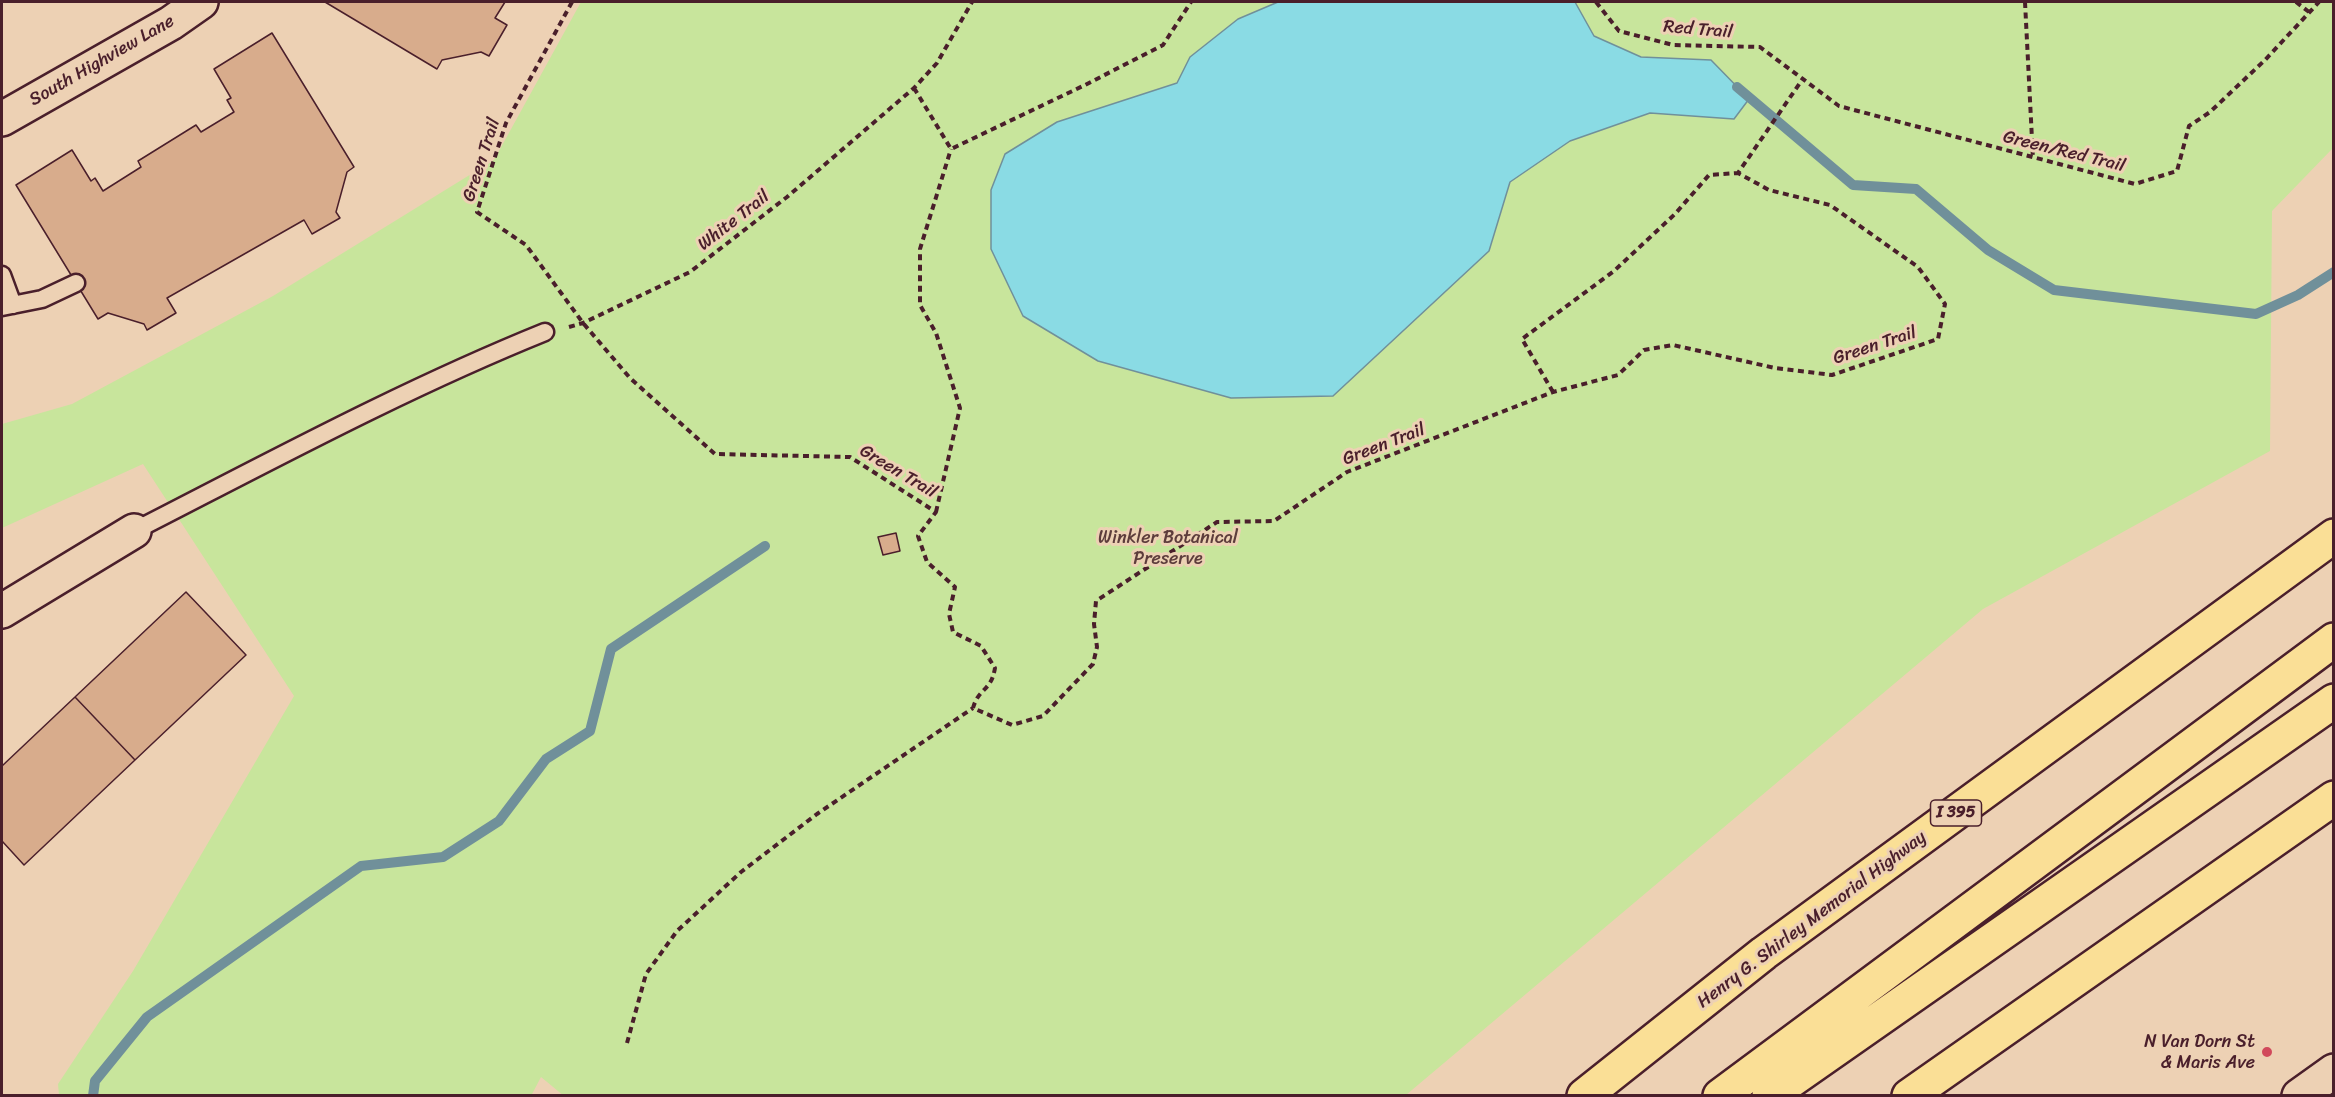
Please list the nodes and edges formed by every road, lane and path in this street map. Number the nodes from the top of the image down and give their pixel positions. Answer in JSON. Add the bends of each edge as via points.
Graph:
{"nodes":[{"id":1,"x":201,"y":2,"type":"edge"},
{"id":2,"x":572,"y":2,"type":"edge"},
{"id":3,"x":972,"y":2,"type":"edge"},
{"id":4,"x":1191,"y":2,"type":"edge"},
{"id":5,"x":1596,"y":2,"type":"edge"},
{"id":6,"x":2025,"y":2,"type":"edge"},
{"id":7,"x":2296,"y":2,"type":"edge"},
{"id":8,"x":2319,"y":2,"type":"edge"},
{"id":9,"x":2308,"y":12,"type":"junction"},
{"id":10,"x":1802,"y":80,"type":"junction"},
{"id":11,"x":914,"y":88,"type":"junction"},
{"id":12,"x":2,"y":119,"type":"edge"},
{"id":13,"x":951,"y":149,"type":"junction"},
{"id":14,"x":2033,"y":159,"type":"junction"},
{"id":15,"x":1738,"y":172,"type":"junction"},
{"id":16,"x":2,"y":275,"type":"edge"},
{"id":17,"x":76,"y":283,"type":"dead end"},
{"id":18,"x":7,"y":306,"type":"edge"},
{"id":19,"x":583,"y":323,"type":"junction"},
{"id":20,"x":545,"y":332,"type":"joint"},
{"id":21,"x":1553,"y":392,"type":"junction"},
{"id":22,"x":936,"y":512,"type":"junction"},
{"id":23,"x":134,"y":531,"type":"joint"},
{"id":24,"x":2334,"y":537,"type":"edge"},
{"id":25,"x":2,"y":611,"type":"edge"},
{"id":26,"x":2334,"y":640,"type":"edge"},
{"id":27,"x":2334,"y":701,"type":"edge"},
{"id":28,"x":973,"y":708,"type":"junction"},
{"id":29,"x":2334,"y":798,"type":"edge"},
{"id":30,"x":627,"y":1043,"type":"dead end"},
{"id":31,"x":2334,"y":1071,"type":"edge"},
{"id":32,"x":1584,"y":1095,"type":"edge"},
{"id":33,"x":1720,"y":1095,"type":"edge"},
{"id":34,"x":1769,"y":1095,"type":"edge"},
{"id":35,"x":1909,"y":1095,"type":"edge"},
{"id":36,"x":2299,"y":1095,"type":"edge"}],
"edges":[{"from":1,"to":12,"type":"street","name":"South Highview Lane"},
{"from":2,"to":19,"type":"path","name":"Green Trail","via":[[506,123],[477,212],[526,245]]},
{"from":3,"to":11,"type":"path","name":"White Trail","via":[[937,63]]},
{"from":4,"to":13,"type":"path","via":[[1163,45]]},
{"from":5,"to":10,"type":"path","name":"Red Trail","via":[[1619,31],[1672,45],[1760,47]]},
{"from":6,"to":14,"type":"path"},
{"from":7,"to":9,"type":"path"},
{"from":8,"to":9,"type":"path","name":"Green/Red Trail"},
{"from":9,"to":14,"type":"path","name":"Green/Red Trail","via":[[2265,60],[2210,112],[2189,126],[2177,171],[2135,184]]},
{"from":10,"to":14,"type":"path","name":"Green/Red Trail","via":[[1839,106]]},
{"from":10,"to":15,"type":"path"},
{"from":11,"to":13,"type":"path"},
{"from":11,"to":19,"type":"path","name":"White Trail","via":[[787,197],[690,273]]},
{"from":13,"to":22,"type":"path","via":[[920,249],[920,305],[936,333],[960,408]]},
{"from":15,"to":21,"type":"path","via":[[1709,176],[1614,271],[1522,339]]},
{"from":15,"to":21,"type":"path","name":"Green Trail","via":[[1770,190],[1830,205],[1918,267],[1945,304],[1938,339],[1832,375],[1774,368],[1672,345],[1644,350],[1618,375]]},
{"from":16,"to":18,"type":"lane"},
{"from":17,"to":18,"type":"lane","via":[[42,299]]},
{"from":19,"to":20,"type":"path","name":"White Trail"},
{"from":19,"to":22,"type":"path","name":"Green Trail","via":[[630,378],[715,454],[850,457]]},
{"from":20,"to":23,"type":"lane","via":[[296,448]]},
{"from":21,"to":28,"type":"path","name":"Green Trail","via":[[1347,472],[1274,521],[1217,522],[1096,601],[1097,647],[1093,664],[1043,716],[1012,725]]},
{"from":22,"to":28,"type":"path","name":"Green Trail","via":[[918,536],[927,562],[955,587],[949,614],[953,632],[981,646],[995,668],[992,683],[976,696]]},
{"from":23,"to":25,"type":"street"},
{"from":24,"to":32,"type":"highway","name":"Henry G. Shirley Memorial Highway","number":"I 395","via":[[1764,953]]},
{"from":26,"to":33,"type":"highway"},
{"from":27,"to":34,"type":"highway"},
{"from":28,"to":30,"type":"path","via":[[741,872],[677,931],[646,974]]},
{"from":29,"to":35,"type":"highway"},
{"from":31,"to":36,"type":"street"}]}
